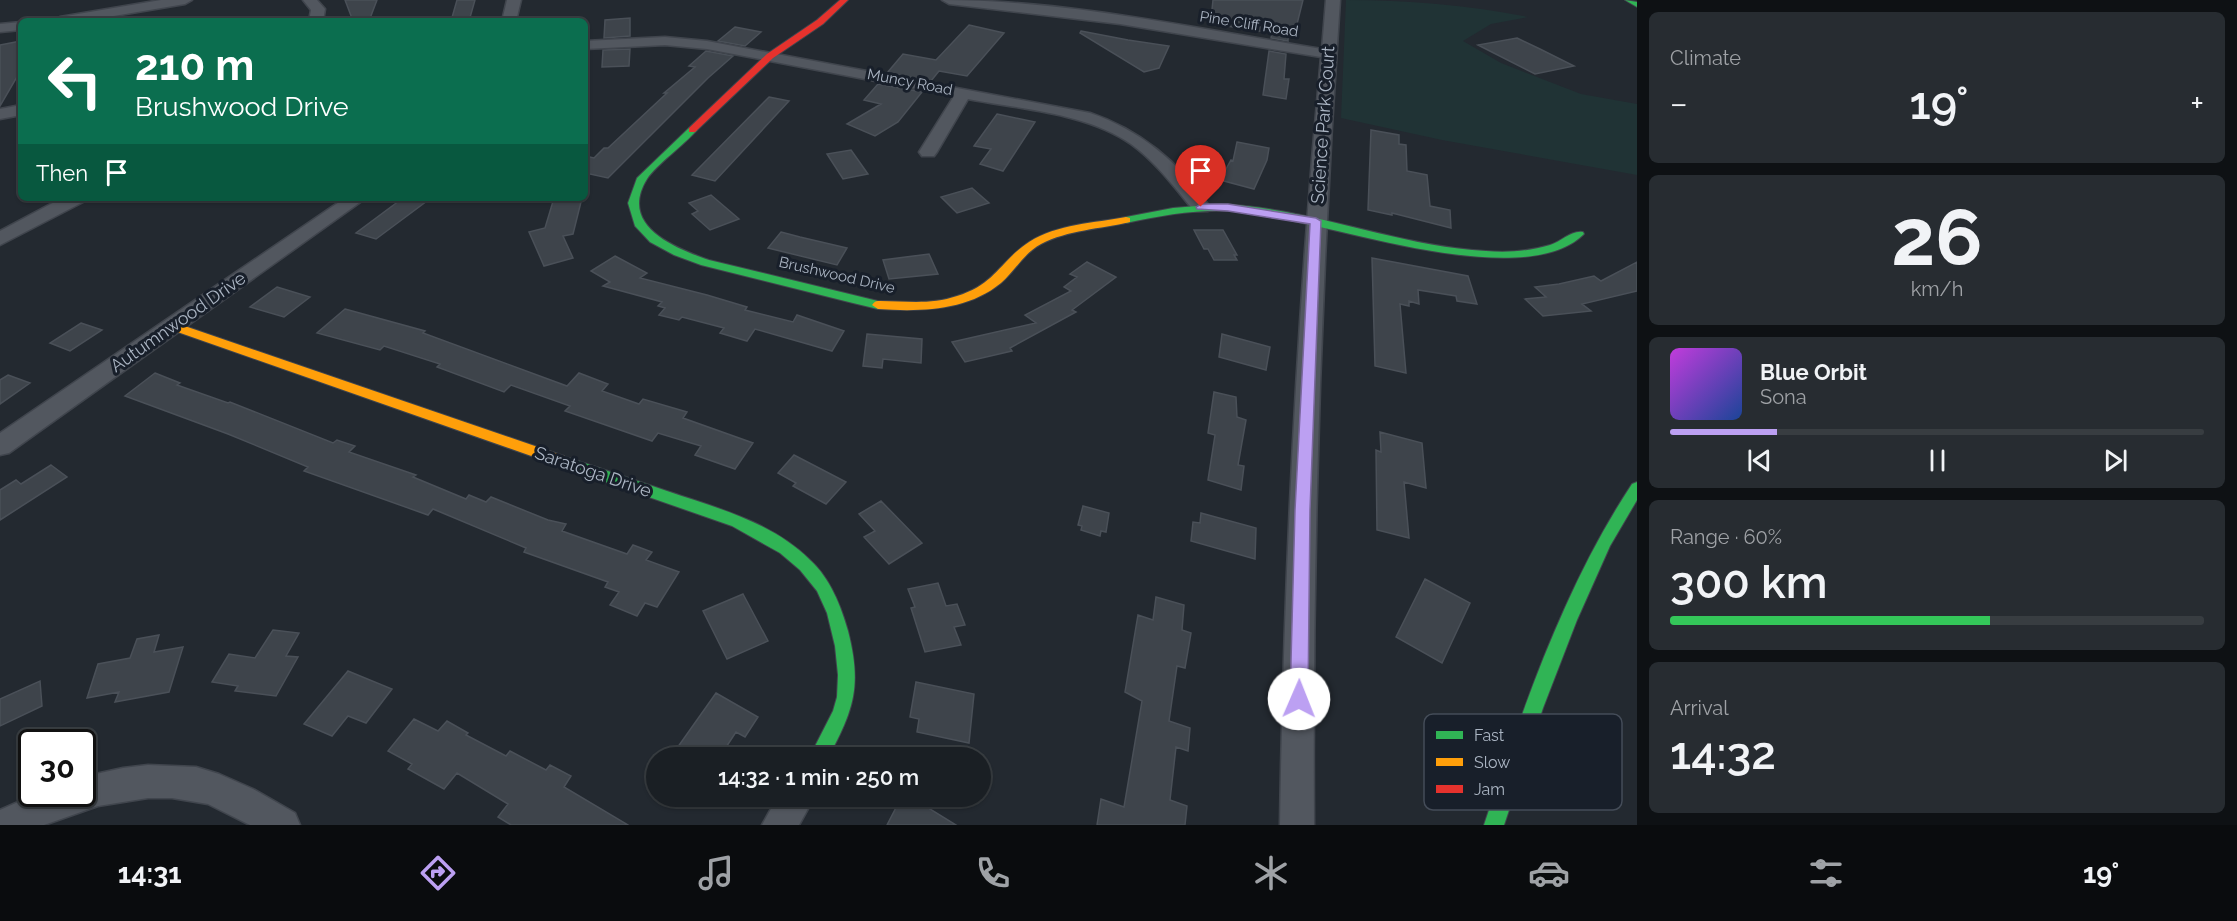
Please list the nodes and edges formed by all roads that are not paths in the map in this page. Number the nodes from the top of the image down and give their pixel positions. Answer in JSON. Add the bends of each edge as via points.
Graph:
{"nodes":[{"id":1,"x":88,"y":0,"type":"edge"},
{"id":2,"x":185,"y":0,"type":"edge"},
{"id":3,"x":310,"y":0,"type":"edge"},
{"id":4,"x":514,"y":0,"type":"edge"},
{"id":5,"x":844,"y":0,"type":"edge"},
{"id":6,"x":949,"y":0,"type":"edge"},
{"id":7,"x":1333,"y":0,"type":"edge"},
{"id":8,"x":1629,"y":0,"type":"edge"},
{"id":9,"x":1637,"y":5,"type":"edge"},
{"id":10,"x":88,"y":16,"type":"junction"},
{"id":11,"x":77,"y":18,"type":"edge"},
{"id":12,"x":316,"y":18,"type":"edge"},
{"id":13,"x":510,"y":18,"type":"edge"},
{"id":14,"x":18,"y":26,"type":"edge"},
{"id":15,"x":0,"y":28,"type":"edge"},
{"id":16,"x":588,"y":45,"type":"edge"},
{"id":17,"x":1328,"y":54,"type":"junction"},
{"id":18,"x":770,"y":56,"type":"junction"},
{"id":19,"x":964,"y":92,"type":"junction"},
{"id":20,"x":18,"y":111,"type":"edge"},
{"id":21,"x":0,"y":114,"type":"edge"},
{"id":22,"x":928,"y":152,"type":"dead end"},
{"id":23,"x":70,"y":201,"type":"edge"},
{"id":24,"x":353,"y":201,"type":"edge"},
{"id":25,"x":1201,"y":207,"type":"junction"},
{"id":26,"x":1316,"y":221,"type":"junction"},
{"id":27,"x":1579,"y":234,"type":"dead end"},
{"id":28,"x":0,"y":239,"type":"edge"},
{"id":29,"x":173,"y":326,"type":"junction"},
{"id":30,"x":0,"y":446,"type":"edge"},
{"id":31,"x":1636,"y":492,"type":"edge"},
{"id":32,"x":1531,"y":714,"type":"edge"},
{"id":33,"x":823,"y":747,"type":"edge"},
{"id":34,"x":791,"y":807,"type":"edge"},
{"id":35,"x":1499,"y":810,"type":"edge"},
{"id":36,"x":6,"y":825,"type":"edge"},
{"id":37,"x":283,"y":825,"type":"edge"},
{"id":38,"x":779,"y":825,"type":"edge"},
{"id":39,"x":1297,"y":825,"type":"edge"},
{"id":40,"x":1494,"y":825,"type":"edge"}],
"edges":[{"from":1,"to":10,"type":"street"},
{"from":2,"to":10,"type":"street"},
{"from":3,"to":12,"type":"street","via":[[318,9]]},
{"from":4,"to":13,"type":"street"},
{"from":5,"to":18,"type":"street","name":"Brushwood Drive","via":[[820,22]]},
{"from":6,"to":17,"type":"street","name":"Pine Cliff Road","via":[[1120,20]]},
{"from":7,"to":17,"type":"street","name":"Science Park Court"},
{"from":8,"to":9,"type":"street"},
{"from":10,"to":11,"type":"street"},
{"from":14,"to":15,"type":"street"},
{"from":16,"to":18,"type":"street","name":"Muncy Road","via":[[680,41]]},
{"from":17,"to":26,"type":"street","name":"Science Park Court"},
{"from":18,"to":19,"type":"street","name":"Muncy Road"},
{"from":18,"to":25,"type":"street","name":"Brushwood Drive","via":[[634,189],[632,212],[641,229],[660,245],[724,266],[871,303],[924,306],[980,291],[1036,242],[1179,208]]},
{"from":19,"to":22,"type":"street"},
{"from":19,"to":25,"type":"street","name":"Muncy Road","via":[[1077,114],[1116,126],[1147,147]]},
{"from":20,"to":21,"type":"street"},
{"from":23,"to":28,"type":"street"},
{"from":24,"to":29,"type":"street","name":"Autumnwood Drive"},
{"from":25,"to":26,"type":"street","name":"Brushwood Drive","via":[[1228,207]]},
{"from":26,"to":27,"type":"street","name":"Brushwood Drive","via":[[1394,240],[1479,254],[1542,250],[1562,245]]},
{"from":26,"to":39,"type":"street","name":"Science Park Court","via":[[1302,510]]},
{"from":29,"to":30,"type":"street","name":"Autumnwood Drive"},
{"from":29,"to":33,"type":"street","name":"Saratoga Drive","via":[[748,525],[783,544],[826,589],[843,636],[844,703]]},
{"from":31,"to":32,"type":"street","via":[[1595,560]]},
{"from":34,"to":38,"type":"street"},
{"from":35,"to":40,"type":"street"},
{"from":36,"to":37,"type":"street","via":[[81,795],[140,783],[168,783],[197,784],[219,792]]}]}
